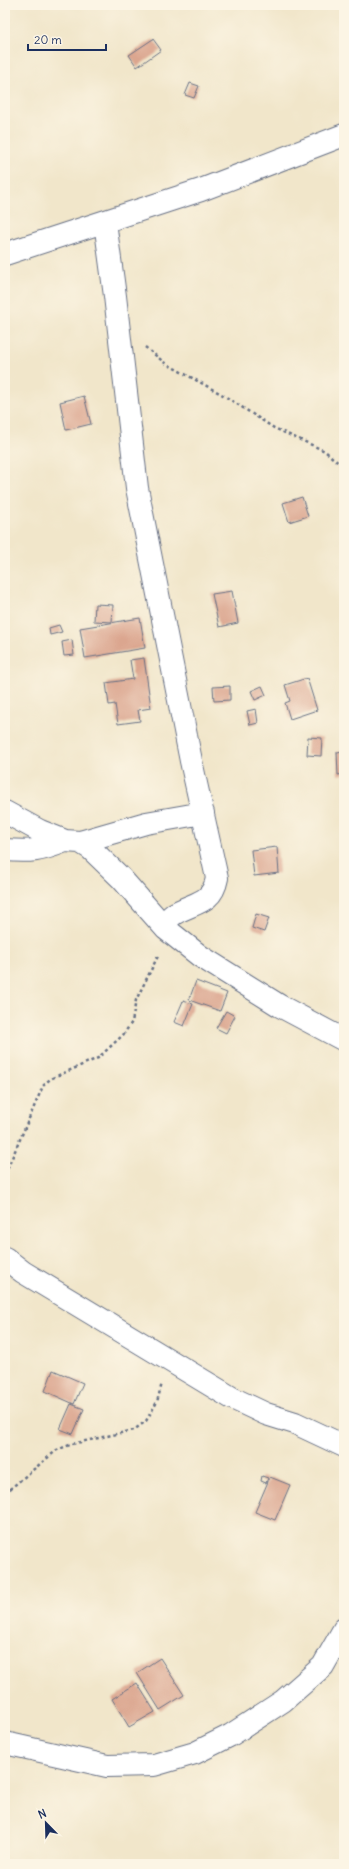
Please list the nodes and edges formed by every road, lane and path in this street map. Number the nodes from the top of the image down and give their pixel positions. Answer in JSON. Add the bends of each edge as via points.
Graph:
{"nodes":[{"id":1,"x":344,"y":135,"type":"edge"},
{"id":2,"x":105,"y":222,"type":"junction"},
{"id":3,"x":5,"y":254,"type":"edge"},
{"id":4,"x":118,"y":323,"type":"junction"},
{"id":5,"x":344,"y":468,"type":"edge"},
{"id":6,"x":5,"y":812,"type":"edge"},
{"id":7,"x":203,"y":813,"type":"junction"},
{"id":8,"x":73,"y":841,"type":"junction"},
{"id":9,"x":5,"y":850,"type":"edge"},
{"id":10,"x":164,"y":927,"type":"junction"},
{"id":11,"x":344,"y":1040,"type":"edge"},
{"id":12,"x":5,"y":1174,"type":"edge"},
{"id":13,"x":5,"y":1258,"type":"edge"},
{"id":14,"x":162,"y":1357,"type":"junction"},
{"id":15,"x":344,"y":1446,"type":"edge"},
{"id":16,"x":5,"y":1493,"type":"edge"},
{"id":17,"x":344,"y":1629,"type":"edge"},
{"id":18,"x":5,"y":1744,"type":"edge"}],
"edges":[{"from":1,"to":2,"type":"street","via":[[201,190]]},
{"from":2,"to":3,"type":"street"},
{"from":2,"to":4,"type":"street"},
{"from":4,"to":5,"type":"path","via":[[165,363],[223,395],[274,428],[324,451]]},
{"from":4,"to":7,"type":"street","via":[[137,488]]},
{"from":6,"to":8,"type":"street","via":[[40,831]]},
{"from":7,"to":8,"type":"street","via":[[146,823]]},
{"from":7,"to":10,"type":"street","via":[[217,878],[215,889],[197,905],[174,914]]},
{"from":8,"to":9,"type":"street","via":[[26,852]]},
{"from":8,"to":10,"type":"street","via":[[91,849],[121,878]]},
{"from":10,"to":11,"type":"street","via":[[200,956],[280,1006]]},
{"from":10,"to":12,"type":"path","via":[[164,942],[136,1000],[132,1022],[123,1035],[98,1058],[50,1079],[43,1086]]},
{"from":13,"to":14,"type":"street"},
{"from":14,"to":15,"type":"street","via":[[232,1398],[266,1414],[295,1422]]},
{"from":14,"to":16,"type":"path","via":[[162,1385],[157,1402],[146,1421],[134,1430],[72,1444],[57,1450]]},
{"from":17,"to":18,"type":"street","via":[[323,1666],[283,1701],[231,1735],[195,1753],[154,1765],[107,1766]]}]}
